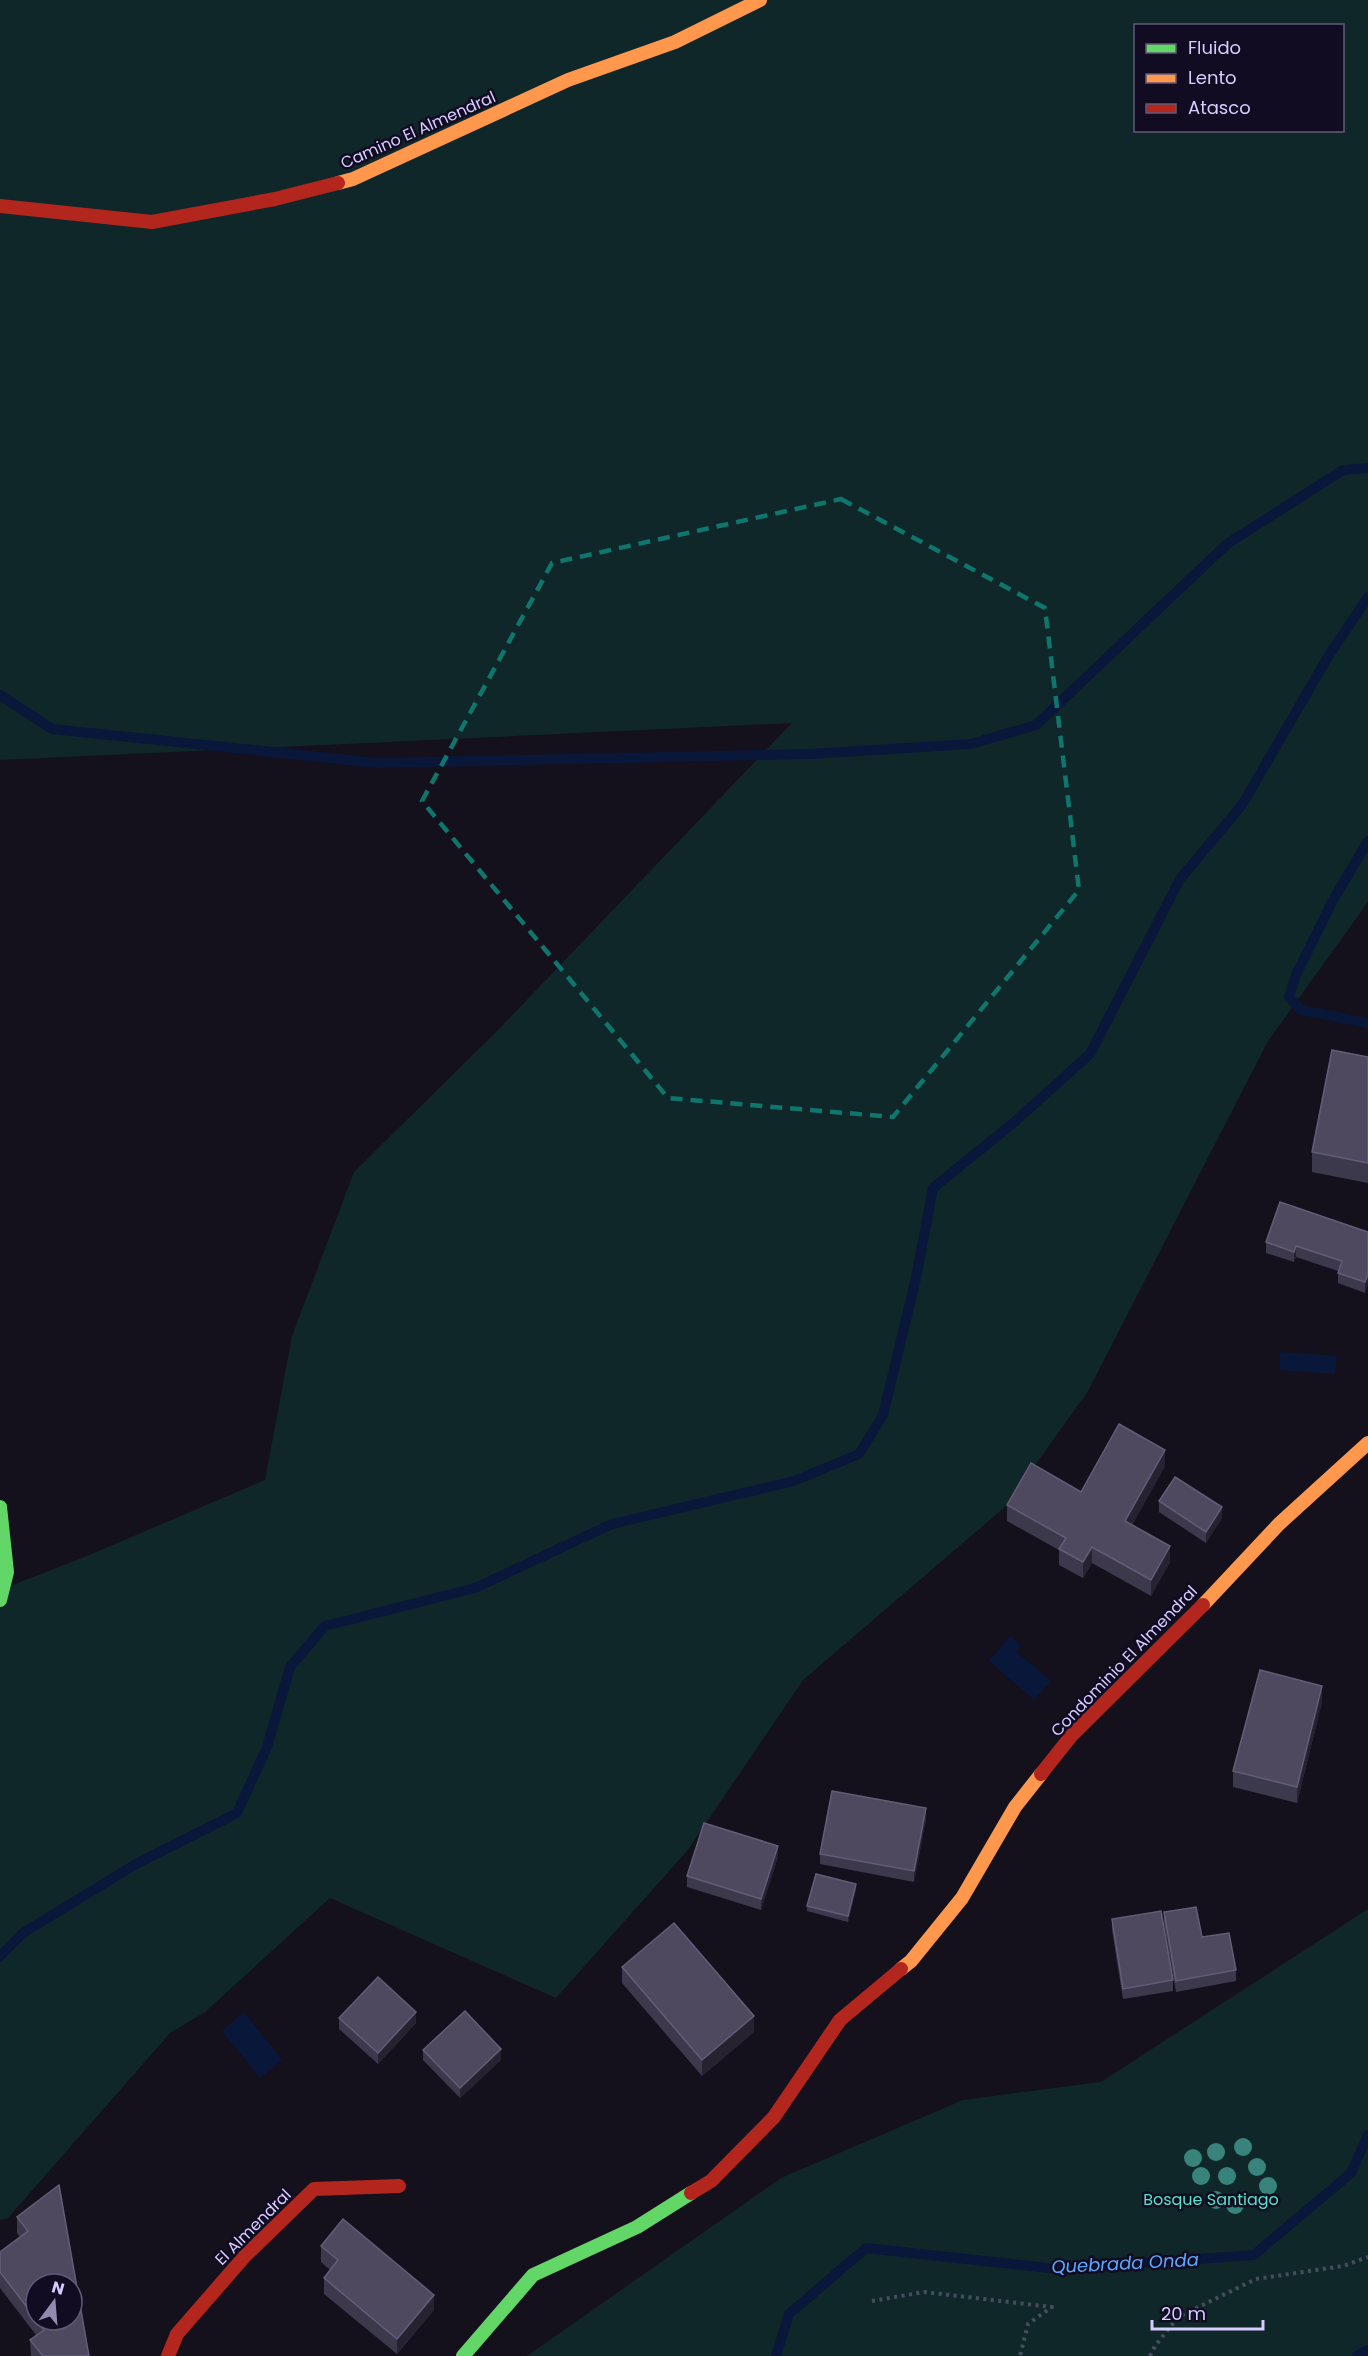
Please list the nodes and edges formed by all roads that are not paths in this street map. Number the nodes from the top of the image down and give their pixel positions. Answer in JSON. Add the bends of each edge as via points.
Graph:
{"nodes":[{"id":1,"x":760,"y":0,"type":"edge"},
{"id":2,"x":0,"y":206,"type":"edge"},
{"id":3,"x":1368,"y":1443,"type":"edge"},
{"id":4,"x":0,"y":1507,"type":"edge"},
{"id":5,"x":0,"y":1600,"type":"edge"},
{"id":6,"x":399,"y":2186,"type":"dead end"},
{"id":7,"x":168,"y":2356,"type":"edge"},
{"id":8,"x":463,"y":2356,"type":"edge"}],
"edges":[{"from":1,"to":2,"type":"street","name":"Camino El Almendral","via":[[675,42],[568,80],[352,179],[275,199],[152,222]]},
{"from":3,"to":8,"type":"street","name":"Condominio El Almendral","via":[[1279,1524],[1072,1735],[1015,1808],[962,1898],[911,1961],[840,2020],[774,2117],[711,2181],[637,2228],[534,2276]]},
{"from":4,"to":5,"type":"street","via":[[7,1572]]},
{"from":6,"to":7,"type":"street","name":"El Almendral","via":[[314,2189],[245,2256],[177,2334]]}]}
